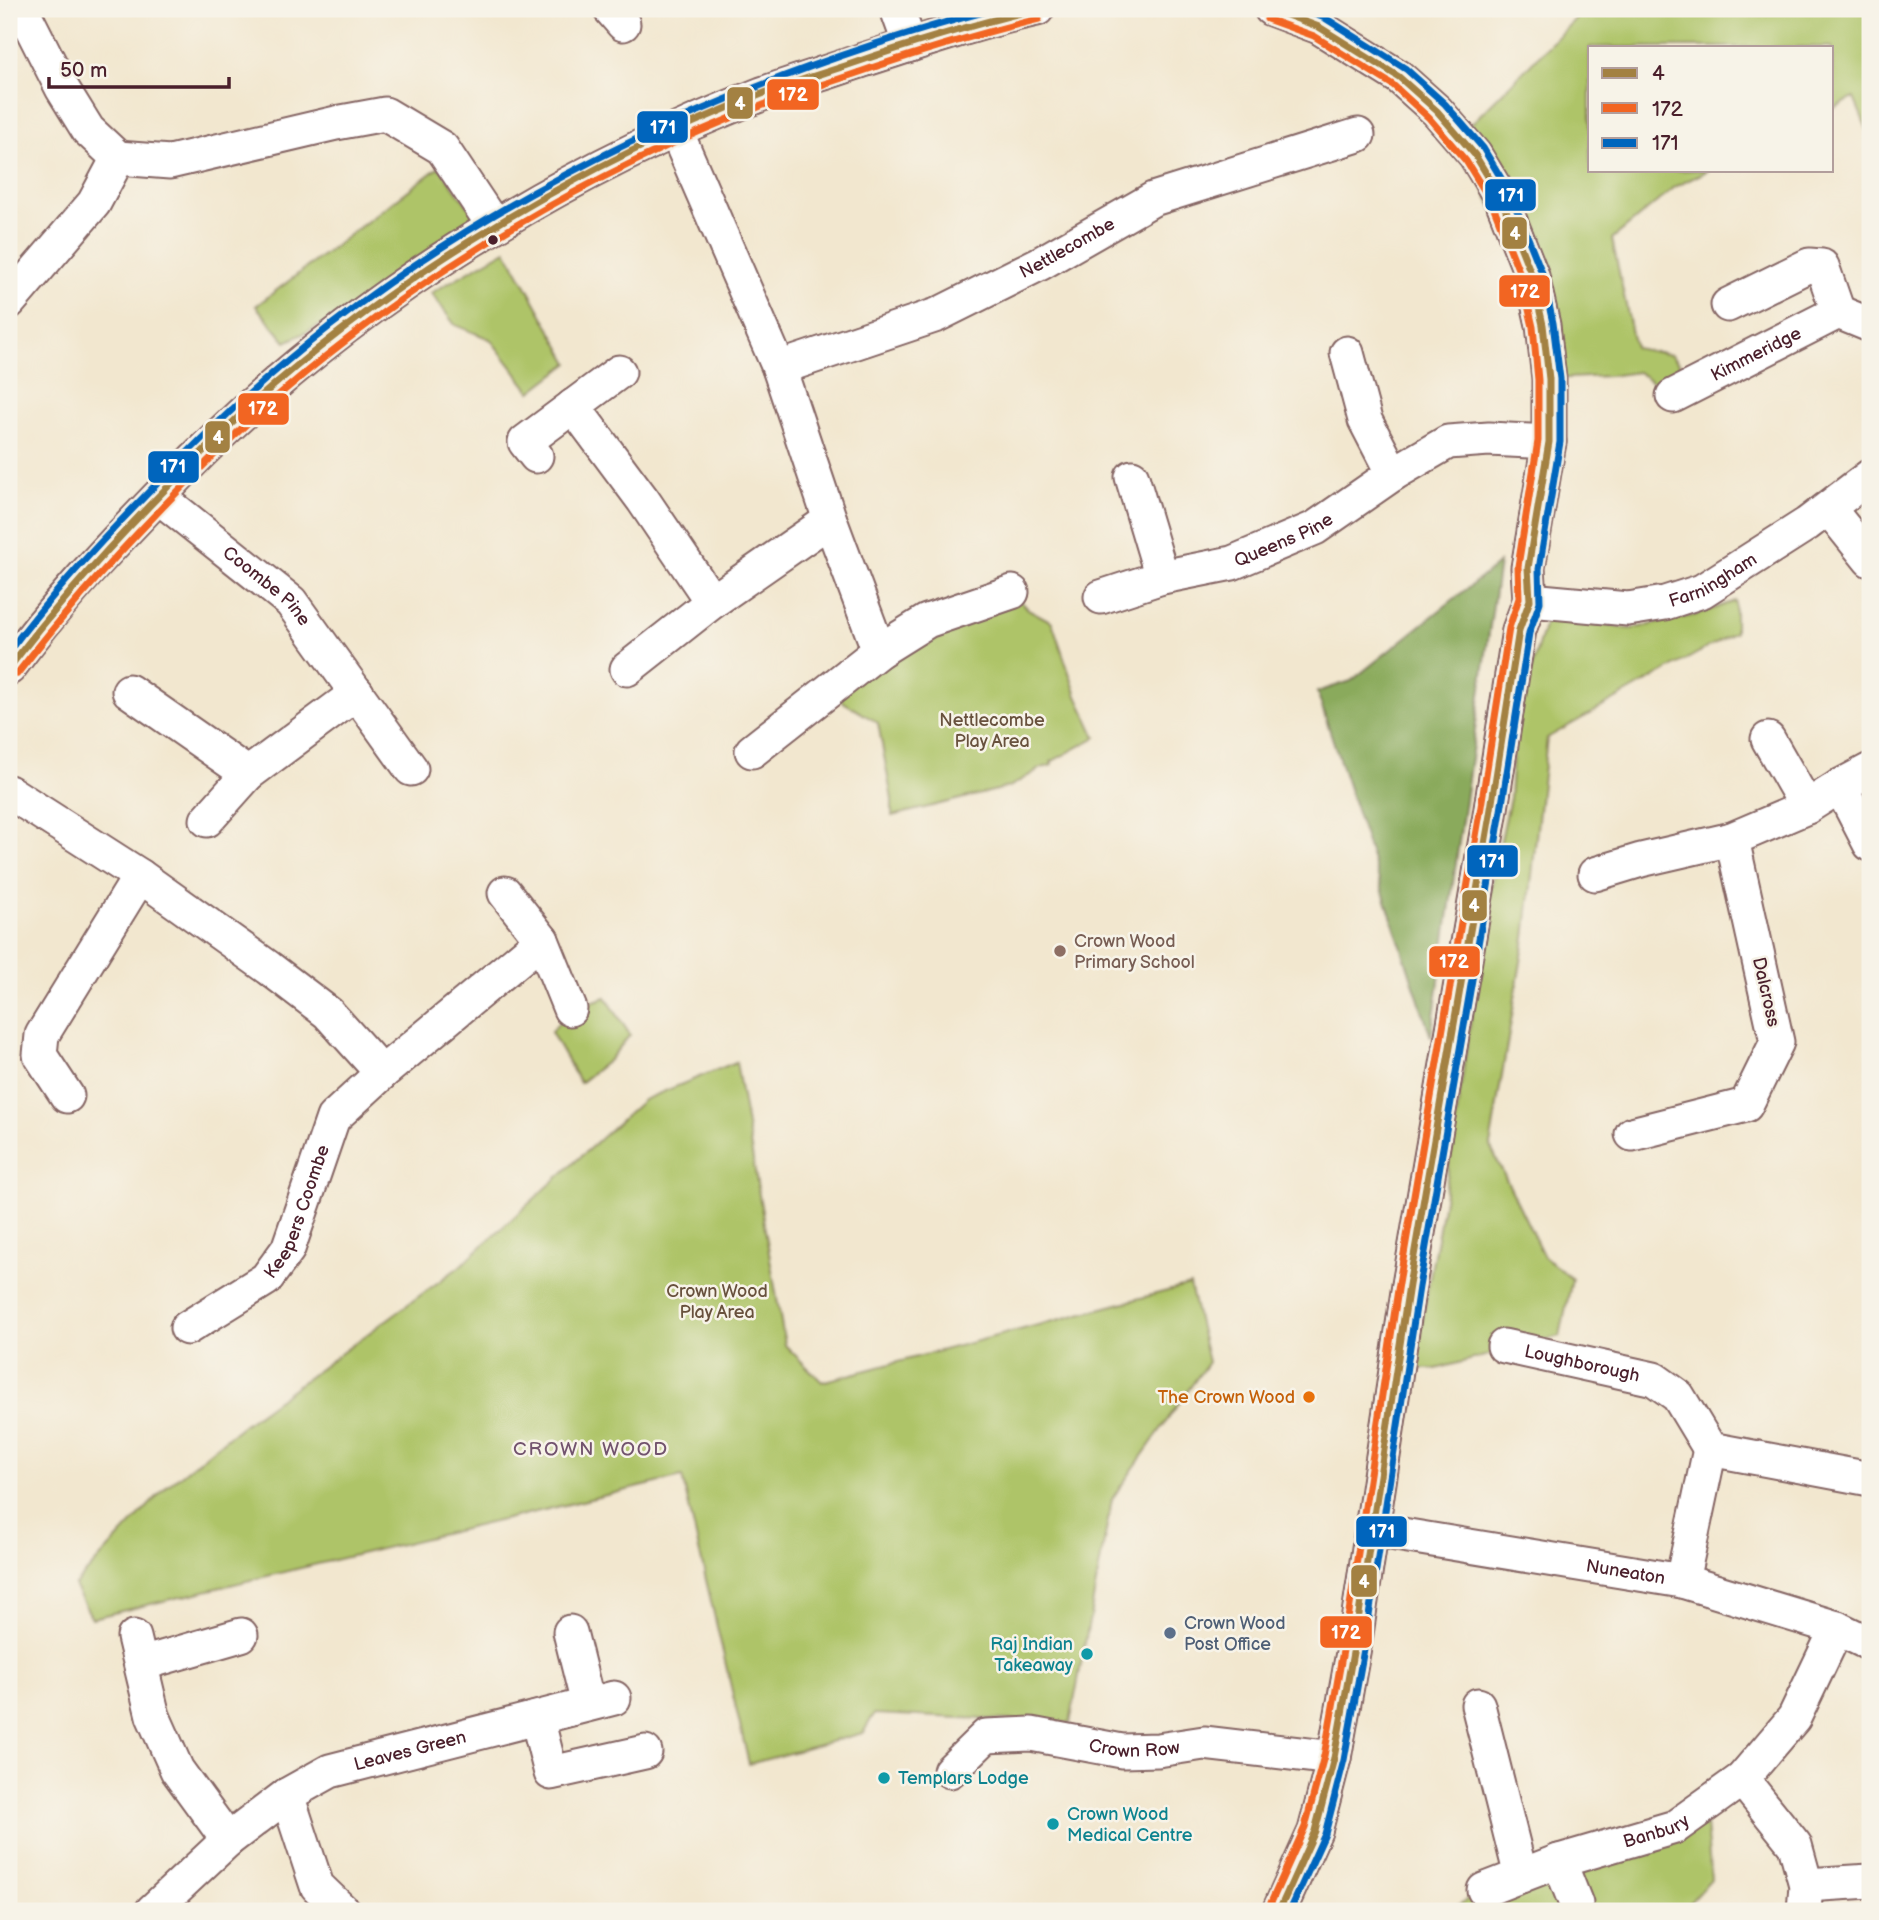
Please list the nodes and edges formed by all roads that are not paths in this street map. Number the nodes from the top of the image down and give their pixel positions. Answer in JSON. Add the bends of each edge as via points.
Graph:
{"nodes":[{"id":1,"x":22,"y":9,"type":"edge"},
{"id":2,"x":897,"y":9,"type":"edge"},
{"id":3,"x":1037,"y":9,"type":"edge"},
{"id":4,"x":1271,"y":9,"type":"edge"},
{"id":5,"x":1323,"y":18,"type":"edge"},
{"id":6,"x":910,"y":45,"type":"junction"},
{"id":7,"x":676,"y":131,"type":"junction"},
{"id":8,"x":1358,"y":135,"type":"dead end"},
{"id":9,"x":118,"y":158,"type":"junction"},
{"id":10,"x":494,"y":226,"type":"junction"},
{"id":11,"x":9,"y":302,"type":"edge"},
{"id":12,"x":1728,"y":305,"type":"dead end"},
{"id":13,"x":1838,"y":312,"type":"junction"},
{"id":14,"x":1870,"y":325,"type":"edge"},
{"id":15,"x":1347,"y":353,"type":"dead end"},
{"id":16,"x":779,"y":368,"type":"junction"},
{"id":17,"x":619,"y":372,"type":"dead end"},
{"id":18,"x":1673,"y":396,"type":"dead end"},
{"id":19,"x":573,"y":406,"type":"junction"},
{"id":20,"x":1549,"y":442,"type":"junction"},
{"id":21,"x":536,"y":456,"type":"dead end"},
{"id":22,"x":1393,"y":474,"type":"junction"},
{"id":23,"x":1870,"y":476,"type":"edge"},
{"id":24,"x":1132,"y":477,"type":"dead end"},
{"id":25,"x":159,"y":497,"type":"junction"},
{"id":26,"x":1829,"y":509,"type":"junction"},
{"id":27,"x":830,"y":520,"type":"junction"},
{"id":28,"x":1870,"y":560,"type":"edge"},
{"id":29,"x":1162,"y":577,"type":"junction"},
{"id":30,"x":1012,"y":593,"type":"dead end"},
{"id":31,"x":1101,"y":597,"type":"dead end"},
{"id":32,"x":1530,"y":600,"type":"junction"},
{"id":33,"x":712,"y":602,"type":"junction"},
{"id":34,"x":879,"y":651,"type":"junction"},
{"id":35,"x":9,"y":668,"type":"edge"},
{"id":36,"x":627,"y":669,"type":"dead end"},
{"id":37,"x":129,"y":691,"type":"dead end"},
{"id":38,"x":357,"y":693,"type":"junction"},
{"id":39,"x":1768,"y":739,"type":"dead end"},
{"id":40,"x":752,"y":751,"type":"dead end"},
{"id":41,"x":411,"y":769,"type":"dead end"},
{"id":42,"x":1870,"y":770,"type":"edge"},
{"id":43,"x":248,"y":774,"type":"junction"},
{"id":44,"x":1840,"y":786,"type":"junction"},
{"id":45,"x":9,"y":792,"type":"edge"},
{"id":46,"x":1807,"y":807,"type":"junction"},
{"id":47,"x":207,"y":820,"type":"dead end"},
{"id":48,"x":1732,"y":839,"type":"junction"},
{"id":49,"x":1870,"y":844,"type":"edge"},
{"id":50,"x":1595,"y":874,"type":"dead end"},
{"id":51,"x":141,"y":876,"type":"junction"},
{"id":52,"x":505,"y":893,"type":"dead end"},
{"id":53,"x":542,"y":940,"type":"junction"},
{"id":54,"x":570,"y":1009,"type":"dead end"},
{"id":55,"x":382,"y":1073,"type":"junction"},
{"id":56,"x":67,"y":1096,"type":"dead end"},
{"id":57,"x":1632,"y":1134,"type":"dead end"},
{"id":58,"x":187,"y":1328,"type":"dead end"},
{"id":59,"x":1504,"y":1346,"type":"dead end"},
{"id":60,"x":1710,"y":1448,"type":"junction"},
{"id":61,"x":1870,"y":1479,"type":"edge"},
{"id":62,"x":1372,"y":1530,"type":"junction"},
{"id":63,"x":1682,"y":1581,"type":"junction"},
{"id":64,"x":1837,"y":1628,"type":"junction"},
{"id":65,"x":570,"y":1632,"type":"dead end"},
{"id":66,"x":241,"y":1635,"type":"dead end"},
{"id":67,"x":1870,"y":1644,"type":"edge"},
{"id":68,"x":537,"y":1718,"type":"junction"},
{"id":69,"x":1489,"y":1721,"type":"dead end"},
{"id":70,"x":645,"y":1752,"type":"dead end"},
{"id":71,"x":1334,"y":1758,"type":"junction"},
{"id":72,"x":950,"y":1771,"type":"dead end"},
{"id":73,"x":1742,"y":1779,"type":"junction"},
{"id":74,"x":287,"y":1795,"type":"junction"},
{"id":75,"x":228,"y":1840,"type":"junction"},
{"id":76,"x":1559,"y":1861,"type":"junction"},
{"id":77,"x":1521,"y":1876,"type":"junction"},
{"id":78,"x":1870,"y":1881,"type":"edge"},
{"id":79,"x":1484,"y":1890,"type":"dead end"},
{"id":80,"x":1805,"y":1898,"type":"edge"},
{"id":81,"x":1576,"y":1904,"type":"dead end"},
{"id":82,"x":152,"y":1911,"type":"edge"},
{"id":83,"x":343,"y":1911,"type":"edge"},
{"id":84,"x":1279,"y":1911,"type":"edge"}],
"edges":[{"from":1,"to":9,"type":"street","via":[[88,130]]},
{"from":2,"to":6,"type":"street"},
{"from":3,"to":6,"type":"street"},
{"from":4,"to":5,"type":"street"},
{"from":5,"to":20,"type":"street","via":[[1437,111],[1475,155],[1502,198],[1532,276],[1543,325]]},
{"from":6,"to":7,"type":"street","via":[[762,94]]},
{"from":7,"to":10,"type":"street","via":[[576,178]]},
{"from":7,"to":16,"type":"street"},
{"from":8,"to":16,"type":"street","name":"Nettlecombe","via":[[1153,199],[937,315]]},
{"from":9,"to":10,"type":"street","via":[[170,162],[385,114],[442,148]]},
{"from":9,"to":11,"type":"street","via":[[94,203]]},
{"from":10,"to":25,"type":"street","via":[[359,317],[214,440]]},
{"from":12,"to":13,"type":"street","via":[[1809,265],[1822,266]]},
{"from":13,"to":14,"type":"street"},
{"from":13,"to":18,"type":"street","name":"Kimmeridge"},
{"from":15,"to":22,"type":"street","via":[[1366,420]]},
{"from":16,"to":27,"type":"street"},
{"from":17,"to":19,"type":"street"},
{"from":19,"to":21,"type":"street","via":[[525,442]]},
{"from":19,"to":33,"type":"street"},
{"from":20,"to":22,"type":"street","name":"Queens Pine","via":[[1448,442]]},
{"from":20,"to":32,"type":"street","via":[[1528,568]]},
{"from":22,"to":29,"type":"street","name":"Queens Pine","via":[[1315,528],[1232,563]]},
{"from":23,"to":26,"type":"street","name":"Farningham"},
{"from":24,"to":29,"type":"street"},
{"from":25,"to":35,"type":"street","via":[[90,567]]},
{"from":25,"to":38,"type":"street","name":"Coombe Pine","via":[[291,602]]},
{"from":26,"to":28,"type":"street"},
{"from":26,"to":32,"type":"street","name":"Farningham","via":[[1702,591],[1665,603],[1629,609]]},
{"from":27,"to":33,"type":"street"},
{"from":27,"to":34,"type":"street"},
{"from":29,"to":31,"type":"street","name":"Queens Pine"},
{"from":30,"to":34,"type":"street","via":[[927,621]]},
{"from":32,"to":62,"type":"street","via":[[1519,630]]},
{"from":33,"to":36,"type":"street"},
{"from":34,"to":40,"type":"street"},
{"from":37,"to":43,"type":"street"},
{"from":38,"to":41,"type":"street","name":"Coombe Pine"},
{"from":38,"to":43,"type":"street"},
{"from":39,"to":46,"type":"street"},
{"from":42,"to":44,"type":"street"},
{"from":43,"to":47,"type":"street"},
{"from":44,"to":46,"type":"street"},
{"from":44,"to":49,"type":"street"},
{"from":45,"to":51,"type":"street"},
{"from":46,"to":48,"type":"street"},
{"from":48,"to":50,"type":"street"},
{"from":48,"to":57,"type":"street","name":"Dalcross","via":[[1777,1042],[1746,1105]]},
{"from":51,"to":55,"type":"street","via":[[328,1013]]},
{"from":51,"to":56,"type":"street","via":[[42,1035],[40,1055]]},
{"from":52,"to":53,"type":"street"},
{"from":53,"to":54,"type":"street"},
{"from":53,"to":55,"type":"street","name":"Keepers Coombe"},
{"from":55,"to":58,"type":"street","name":"Keepers Coombe","via":[[333,1118],[288,1249],[266,1279]]},
{"from":59,"to":60,"type":"street","name":"Loughborough","via":[[1654,1379],[1678,1396]]},
{"from":60,"to":61,"type":"street"},
{"from":60,"to":63,"type":"street"},
{"from":62,"to":63,"type":"street","name":"Nuneaton"},
{"from":62,"to":71,"type":"street"},
{"from":63,"to":64,"type":"street","name":"Nuneaton"},
{"from":64,"to":67,"type":"street","name":"Nuneaton"},
{"from":64,"to":73,"type":"street","name":"Banbury","via":[[1794,1718]]},
{"from":65,"to":68,"type":"street","name":"Leaves Green","via":[[601,1701]]},
{"from":66,"to":75,"type":"street","via":[[137,1651],[153,1716],[177,1770]]},
{"from":68,"to":70,"type":"street","via":[[551,1773]]},
{"from":68,"to":74,"type":"street","name":"Leaves Green","via":[[330,1771]]},
{"from":69,"to":77,"type":"street"},
{"from":71,"to":72,"type":"street","name":"Crown Row","via":[[1204,1743],[1122,1751],[1031,1734],[986,1736]]},
{"from":71,"to":84,"type":"street","via":[[1315,1831]]},
{"from":73,"to":76,"type":"street","name":"Banbury","via":[[1675,1827]]},
{"from":73,"to":80,"type":"street","via":[[1795,1845]]},
{"from":74,"to":75,"type":"street","name":"Leaves Green"},
{"from":74,"to":83,"type":"street","via":[[317,1886]]},
{"from":75,"to":82,"type":"street","name":"Leaves Green"},
{"from":76,"to":77,"type":"street","name":"Banbury"},
{"from":76,"to":81,"type":"street"},
{"from":77,"to":79,"type":"street","name":"Banbury"},
{"from":78,"to":80,"type":"street"}]}
